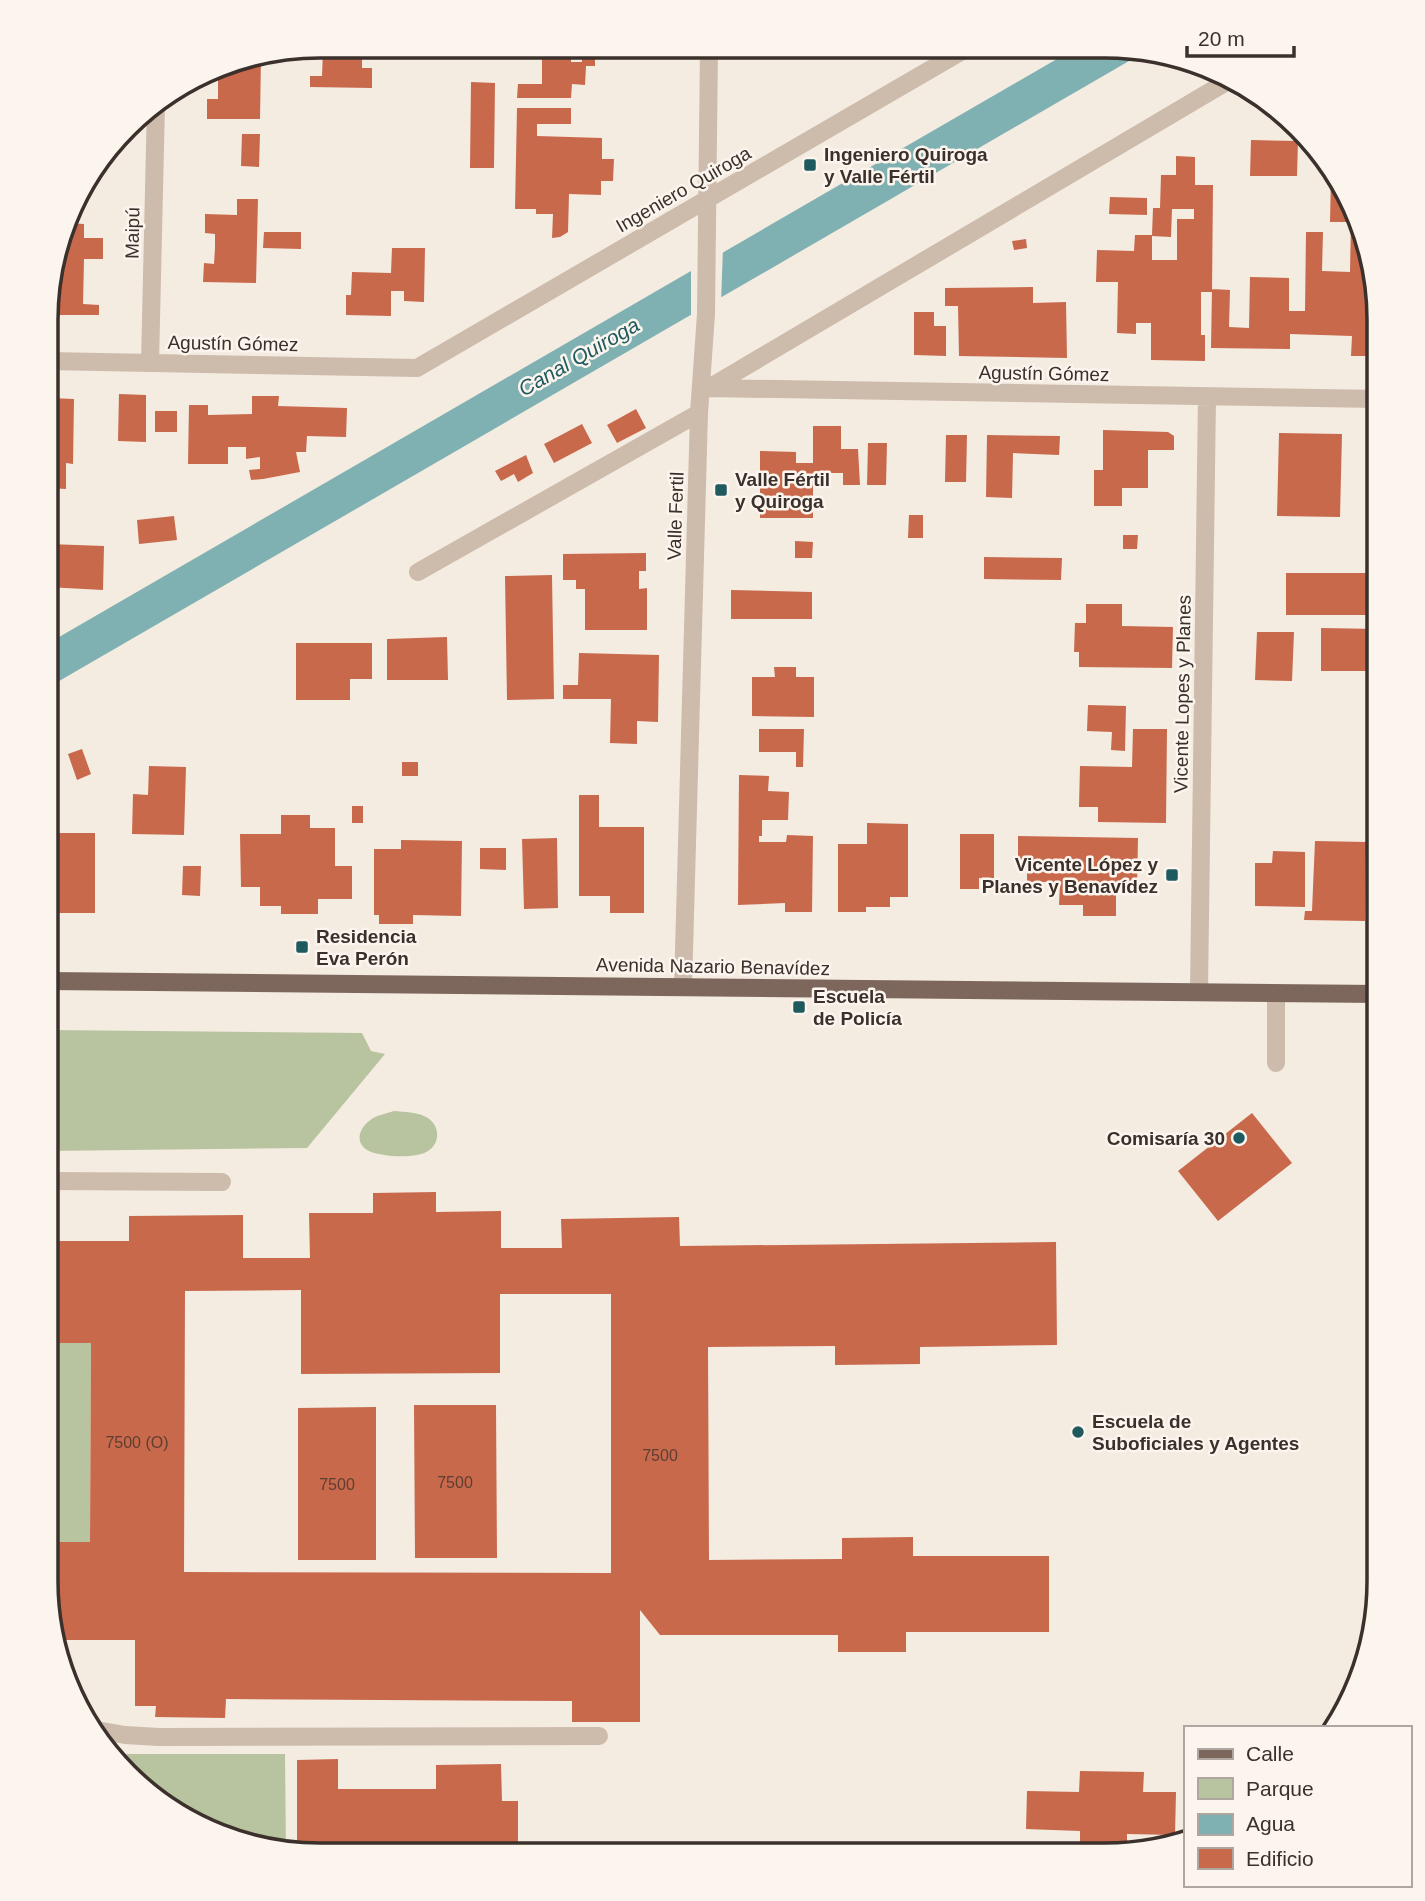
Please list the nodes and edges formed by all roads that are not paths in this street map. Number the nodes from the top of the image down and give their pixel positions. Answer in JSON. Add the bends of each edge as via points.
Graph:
{"nodes":[{"id":1,"x":709,"y":58,"type":"edge"},
{"id":2,"x":950,"y":58,"type":"edge"},
{"id":3,"x":1221,"y":85,"type":"edge"},
{"id":4,"x":156,"y":116,"type":"edge"},
{"id":5,"x":707,"y":200,"type":"junction"},
{"id":6,"x":58,"y":361,"type":"edge"},
{"id":7,"x":150,"y":363,"type":"junction"},
{"id":8,"x":417,"y":368,"type":"joint"},
{"id":9,"x":705,"y":391,"type":"junction"},
{"id":10,"x":1207,"y":396,"type":"junction"},
{"id":11,"x":1367,"y":399,"type":"edge"},
{"id":12,"x":699,"y":413,"type":"junction"},
{"id":13,"x":418,"y":572,"type":"dead end"},
{"id":14,"x":58,"y":981,"type":"edge"},
{"id":15,"x":683,"y":987,"type":"junction"},
{"id":16,"x":1199,"y":992,"type":"junction"},
{"id":17,"x":1276,"y":993,"type":"junction"},
{"id":18,"x":1367,"y":994,"type":"edge"},
{"id":19,"x":1276,"y":1063,"type":"dead end"},
{"id":20,"x":58,"y":1181,"type":"edge"},
{"id":21,"x":222,"y":1182,"type":"dead end"},
{"id":22,"x":105,"y":1731,"type":"edge"},
{"id":23,"x":599,"y":1736,"type":"dead end"}],
"edges":[{"from":1,"to":5,"type":"street","name":"Valle Fertil"},
{"from":2,"to":5,"type":"street","name":"Ingeniero Quiroga"},
{"from":3,"to":9,"type":"street"},
{"from":4,"to":7,"type":"street","name":"Maipú"},
{"from":5,"to":8,"type":"street","name":"Ingeniero Quiroga"},
{"from":5,"to":9,"type":"street","name":"Valle Fertil"},
{"from":6,"to":7,"type":"street","name":"Agustín Gómez"},
{"from":7,"to":8,"type":"street","name":"Agustín Gómez"},
{"from":9,"to":10,"type":"street","name":"Agustín Gómez"},
{"from":9,"to":12,"type":"street","name":"Valle Fertil"},
{"from":10,"to":11,"type":"street","name":"Agustín Gómez"},
{"from":10,"to":16,"type":"street","name":"Vicente Lopes y Planes"},
{"from":12,"to":13,"type":"street"},
{"from":12,"to":15,"type":"street","name":"Valle Fertil"},
{"from":14,"to":15,"type":"main road","name":"Avenida Nazario Benavídez"},
{"from":15,"to":16,"type":"main road","name":"Avenida Nazario Benavídez"},
{"from":16,"to":17,"type":"main road","name":"Avenida Nazario Benavídez"},
{"from":17,"to":18,"type":"main road","name":"Avenida Nazario Benavídez"},
{"from":17,"to":19,"type":"street"},
{"from":20,"to":21,"type":"street"},
{"from":22,"to":23,"type":"street","via":[[159,1737]]}]}
